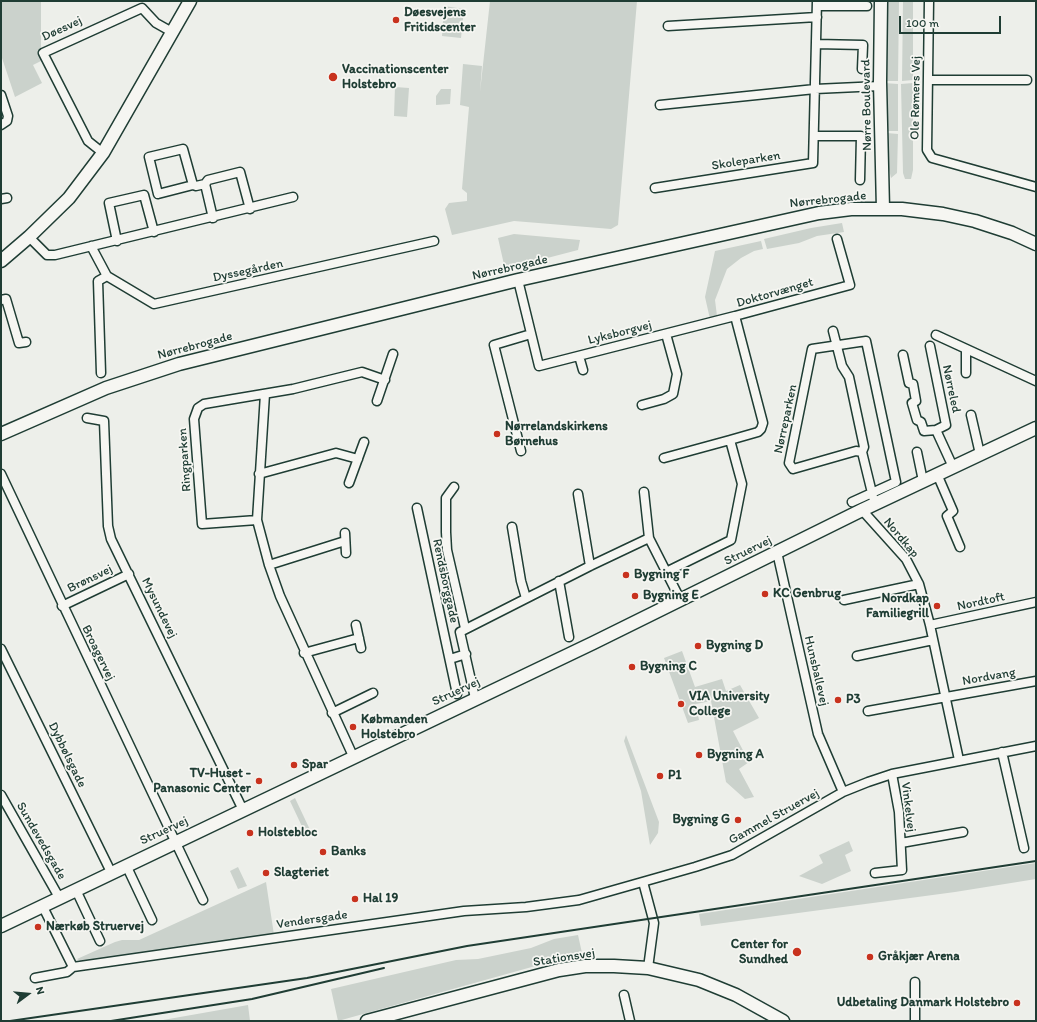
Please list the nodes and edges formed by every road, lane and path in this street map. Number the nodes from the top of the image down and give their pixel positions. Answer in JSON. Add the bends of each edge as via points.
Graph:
{"nodes":[{"id":1,"x":190,"y":1,"type":"edge"},
{"id":2,"x":881,"y":1,"type":"edge"},
{"id":3,"x":929,"y":1,"type":"edge"},
{"id":4,"x":817,"y":3,"type":"edge"},
{"id":5,"x":867,"y":6,"type":"dead end"},
{"id":6,"x":817,"y":17,"type":"junction"},
{"id":7,"x":668,"y":26,"type":"dead end"},
{"id":8,"x":172,"y":32,"type":"junction"},
{"id":9,"x":816,"y":44,"type":"junction"},
{"id":10,"x":862,"y":70,"type":"dead end"},
{"id":11,"x":929,"y":80,"type":"junction"},
{"id":12,"x":1028,"y":80,"type":"dead end"},
{"id":13,"x":880,"y":86,"type":"junction"},
{"id":14,"x":815,"y":89,"type":"junction"},
{"id":15,"x":1,"y":95,"type":"edge"},
{"id":16,"x":660,"y":105,"type":"dead end"},
{"id":17,"x":1,"y":126,"type":"edge"},
{"id":18,"x":814,"y":136,"type":"junction"},
{"id":19,"x":103,"y":152,"type":"junction"},
{"id":20,"x":860,"y":180,"type":"dead end"},
{"id":21,"x":206,"y":184,"type":"junction"},
{"id":22,"x":193,"y":185,"type":"junction"},
{"id":23,"x":1036,"y":187,"type":"edge"},
{"id":24,"x":655,"y":188,"type":"dead end"},
{"id":25,"x":158,"y":194,"type":"junction"},
{"id":26,"x":144,"y":195,"type":"junction"},
{"id":27,"x":293,"y":197,"type":"dead end"},
{"id":28,"x":250,"y":209,"type":"junction"},
{"id":29,"x":883,"y":209,"type":"junction"},
{"id":30,"x":213,"y":218,"type":"junction"},
{"id":31,"x":154,"y":232,"type":"junction"},
{"id":32,"x":29,"y":237,"type":"junction"},
{"id":33,"x":837,"y":239,"type":"dead end"},
{"id":34,"x":117,"y":241,"type":"junction"},
{"id":35,"x":434,"y":241,"type":"dead end"},
{"id":36,"x":1036,"y":244,"type":"edge"},
{"id":37,"x":90,"y":246,"type":"junction"},
{"id":38,"x":1,"y":262,"type":"edge"},
{"id":39,"x":107,"y":276,"type":"junction"},
{"id":40,"x":518,"y":280,"type":"junction"},
{"id":41,"x":1,"y":300,"type":"edge"},
{"id":42,"x":735,"y":316,"type":"junction"},
{"id":43,"x":833,"y":331,"type":"dead end"},
{"id":44,"x":531,"y":334,"type":"junction"},
{"id":45,"x":666,"y":334,"type":"junction"},
{"id":46,"x":936,"y":335,"type":"dead end"},
{"id":47,"x":26,"y":342,"type":"dead end"},
{"id":48,"x":930,"y":346,"type":"dead end"},
{"id":49,"x":837,"y":347,"type":"junction"},
{"id":50,"x":966,"y":349,"type":"junction"},
{"id":51,"x":393,"y":354,"type":"dead end"},
{"id":52,"x":903,"y":355,"type":"dead end"},
{"id":53,"x":579,"y":356,"type":"junction"},
{"id":54,"x":583,"y":370,"type":"dead end"},
{"id":55,"x":101,"y":373,"type":"dead end"},
{"id":56,"x":966,"y":373,"type":"dead end"},
{"id":57,"x":384,"y":380,"type":"junction"},
{"id":58,"x":1036,"y":382,"type":"edge"},
{"id":59,"x":265,"y":394,"type":"junction"},
{"id":60,"x":377,"y":401,"type":"dead end"},
{"id":61,"x":642,"y":405,"type":"dead end"},
{"id":62,"x":971,"y":415,"type":"dead end"},
{"id":63,"x":87,"y":418,"type":"dead end"},
{"id":64,"x":1036,"y":428,"type":"edge"},
{"id":65,"x":936,"y":430,"type":"junction"},
{"id":66,"x":1,"y":434,"type":"edge"},
{"id":67,"x":730,"y":440,"type":"junction"},
{"id":68,"x":364,"y":442,"type":"dead end"},
{"id":69,"x":521,"y":451,"type":"dead end"},
{"id":70,"x":862,"y":452,"type":"junction"},
{"id":71,"x":917,"y":452,"type":"dead end"},
{"id":72,"x":980,"y":454,"type":"junction"},
{"id":73,"x":358,"y":458,"type":"junction"},
{"id":74,"x":664,"y":458,"type":"dead end"},
{"id":75,"x":953,"y":467,"type":"junction"},
{"id":76,"x":1,"y":474,"type":"edge"},
{"id":77,"x":259,"y":474,"type":"junction"},
{"id":78,"x":937,"y":474,"type":"junction"},
{"id":79,"x":923,"y":481,"type":"junction"},
{"id":80,"x":349,"y":483,"type":"dead end"},
{"id":81,"x":454,"y":487,"type":"dead end"},
{"id":82,"x":644,"y":492,"type":"dead end"},
{"id":83,"x":578,"y":494,"type":"dead end"},
{"id":84,"x":874,"y":498,"type":"junction"},
{"id":85,"x":852,"y":502,"type":"dead end"},
{"id":86,"x":418,"y":508,"type":"dead end"},
{"id":87,"x":862,"y":510,"type":"junction"},
{"id":88,"x":257,"y":520,"type":"junction"},
{"id":89,"x":512,"y":527,"type":"dead end"},
{"id":90,"x":649,"y":538,"type":"junction"},
{"id":91,"x":960,"y":547,"type":"dead end"},
{"id":92,"x":777,"y":552,"type":"junction"},
{"id":93,"x":346,"y":553,"type":"dead end"},
{"id":94,"x":269,"y":565,"type":"junction"},
{"id":95,"x":590,"y":566,"type":"junction"},
{"id":96,"x":666,"y":572,"type":"junction"},
{"id":97,"x":129,"y":574,"type":"junction"},
{"id":98,"x":560,"y":581,"type":"junction"},
{"id":99,"x":919,"y":584,"type":"junction"},
{"id":100,"x":526,"y":598,"type":"junction"},
{"id":101,"x":680,"y":599,"type":"junction"},
{"id":102,"x":844,"y":600,"type":"dead end"},
{"id":103,"x":1036,"y":602,"type":"edge"},
{"id":104,"x":62,"y":606,"type":"junction"},
{"id":105,"x":356,"y":625,"type":"dead end"},
{"id":106,"x":930,"y":625,"type":"junction"},
{"id":107,"x":465,"y":628,"type":"junction"},
{"id":108,"x":569,"y":637,"type":"dead end"},
{"id":109,"x":359,"y":638,"type":"junction"},
{"id":110,"x":934,"y":640,"type":"junction"},
{"id":111,"x":361,"y":648,"type":"dead end"},
{"id":112,"x":1,"y":649,"type":"edge"},
{"id":113,"x":304,"y":654,"type":"junction"},
{"id":114,"x":466,"y":654,"type":"junction"},
{"id":115,"x":857,"y":656,"type":"dead end"},
{"id":116,"x":450,"y":658,"type":"junction"},
{"id":117,"x":1036,"y":680,"type":"edge"},
{"id":118,"x":373,"y":693,"type":"dead end"},
{"id":119,"x":457,"y":694,"type":"dead end"},
{"id":120,"x":945,"y":697,"type":"junction"},
{"id":121,"x":475,"y":698,"type":"junction"},
{"id":122,"x":868,"y":711,"type":"dead end"},
{"id":123,"x":332,"y":713,"type":"junction"},
{"id":124,"x":1036,"y":746,"type":"edge"},
{"id":125,"x":1002,"y":752,"type":"junction"},
{"id":126,"x":353,"y":756,"type":"junction"},
{"id":127,"x":959,"y":760,"type":"junction"},
{"id":128,"x":892,"y":774,"type":"junction"},
{"id":129,"x":842,"y":792,"type":"junction"},
{"id":130,"x":1,"y":795,"type":"edge"},
{"id":131,"x":243,"y":810,"type":"junction"},
{"id":132,"x":963,"y":832,"type":"dead end"},
{"id":133,"x":176,"y":841,"type":"junction"},
{"id":134,"x":901,"y":843,"type":"junction"},
{"id":135,"x":1024,"y":848,"type":"dead end"},
{"id":136,"x":126,"y":865,"type":"junction"},
{"id":137,"x":111,"y":872,"type":"junction"},
{"id":138,"x":875,"y":873,"type":"dead end"},
{"id":139,"x":643,"y":882,"type":"junction"},
{"id":140,"x":76,"y":890,"type":"junction"},
{"id":141,"x":60,"y":899,"type":"junction"},
{"id":142,"x":203,"y":900,"type":"dead end"},
{"id":143,"x":43,"y":907,"type":"junction"},
{"id":144,"x":152,"y":920,"type":"dead end"},
{"id":145,"x":1,"y":926,"type":"edge"},
{"id":146,"x":100,"y":941,"type":"dead end"},
{"id":147,"x":73,"y":967,"type":"junction"},
{"id":148,"x":648,"y":968,"type":"junction"},
{"id":149,"x":35,"y":978,"type":"dead end"},
{"id":150,"x":915,"y":982,"type":"dead end"},
{"id":151,"x":624,"y":995,"type":"dead end"},
{"id":152,"x":367,"y":1021,"type":"edge"},
{"id":153,"x":630,"y":1021,"type":"edge"},
{"id":154,"x":783,"y":1021,"type":"edge"},
{"id":155,"x":915,"y":1021,"type":"edge"}],
"edges":[{"from":1,"to":8,"type":"street"},
{"from":2,"to":13,"type":"street","name":"Nørre Boulevard"},
{"from":3,"to":11,"type":"street","name":"Ole Rømers Vej"},
{"from":4,"to":5,"type":"street","name":"Skoleparken"},
{"from":4,"to":6,"type":"street","name":"Skoleparken"},
{"from":6,"to":7,"type":"street"},
{"from":6,"to":9,"type":"street","name":"Skoleparken"},
{"from":8,"to":19,"type":"street"},
{"from":8,"to":19,"type":"street","name":"Døesvej","via":[[156,23],[142,8],[43,53],[88,141]]},
{"from":9,"to":10,"type":"street","via":[[863,46]]},
{"from":9,"to":14,"type":"street","name":"Skoleparken"},
{"from":11,"to":12,"type":"street"},
{"from":11,"to":23,"type":"street","name":"Ole Rømers Vej","via":[[927,150],[932,158]]},
{"from":13,"to":14,"type":"street"},
{"from":13,"to":29,"type":"street","name":"Nørre Boulevard"},
{"from":14,"to":16,"type":"street"},
{"from":14,"to":18,"type":"street","name":"Skoleparken"},
{"from":15,"to":17,"type":"street","via":[[8,116],[7,121]]},
{"from":18,"to":20,"type":"street","via":[[861,136]]},
{"from":18,"to":24,"type":"street","name":"Skoleparken","via":[[813,163]]},
{"from":19,"to":32,"type":"street","via":[[69,198]]},
{"from":21,"to":22,"type":"street"},
{"from":21,"to":28,"type":"street","via":[[208,180],[240,172]]},
{"from":21,"to":30,"type":"street"},
{"from":22,"to":25,"type":"street"},
{"from":22,"to":25,"type":"street","via":[[183,149],[149,157]]},
{"from":25,"to":26,"type":"street"},
{"from":26,"to":31,"type":"street"},
{"from":26,"to":34,"type":"street","via":[[109,203]]},
{"from":27,"to":28,"type":"street"},
{"from":28,"to":30,"type":"street"},
{"from":29,"to":36,"type":"street","name":"Nørrebrogade","via":[[943,214],[975,221]]},
{"from":29,"to":40,"type":"street","name":"Nørrebrogade","via":[[851,209],[784,219]]},
{"from":30,"to":31,"type":"street"},
{"from":31,"to":34,"type":"street"},
{"from":32,"to":37,"type":"street","via":[[47,255]]},
{"from":32,"to":38,"type":"street"},
{"from":33,"to":42,"type":"street","name":"Doktorvænget","via":[[850,285]]},
{"from":34,"to":37,"type":"street"},
{"from":35,"to":39,"type":"street","name":"Dyssegården","via":[[154,304]]},
{"from":37,"to":39,"type":"street","name":"Dyssegården"},
{"from":39,"to":55,"type":"street","via":[[98,281]]},
{"from":40,"to":44,"type":"street","name":"Lyksborgvej"},
{"from":40,"to":66,"type":"street","name":"Nørrebrogade","via":[[179,364],[106,388]]},
{"from":41,"to":47,"type":"street","via":[[6,299],[19,343]]},
{"from":42,"to":45,"type":"street","name":"Lyksborgvej"},
{"from":42,"to":67,"type":"street","name":"Doktorvænget","via":[[762,423],[758,432]]},
{"from":43,"to":49,"type":"street"},
{"from":44,"to":53,"type":"street","name":"Lyksborgvej","via":[[539,366]]},
{"from":44,"to":69,"type":"street","via":[[494,345]]},
{"from":45,"to":53,"type":"street","name":"Lyksborgvej"},
{"from":45,"to":61,"type":"street","name":"Lyksborgvej","via":[[677,374],[673,394]]},
{"from":46,"to":50,"type":"street"},
{"from":48,"to":65,"type":"street","name":"Nørreled","via":[[946,425]]},
{"from":49,"to":70,"type":"street","via":[[842,366],[849,377],[864,447]]},
{"from":49,"to":70,"type":"street","name":"Nørreparken","via":[[812,350],[789,463],[793,469],[856,451]]},
{"from":49,"to":84,"type":"street","name":"Nørreparken","via":[[866,341],[896,482]]},
{"from":50,"to":56,"type":"street"},
{"from":50,"to":58,"type":"street"},
{"from":51,"to":57,"type":"street"},
{"from":52,"to":65,"type":"street","via":[[909,383],[913,384],[916,401],[912,403],[917,420],[921,422],[924,431]]},
{"from":53,"to":54,"type":"street","name":"Lyksborgvej"},
{"from":57,"to":59,"type":"street","name":"Ringparken","via":[[362,372]]},
{"from":57,"to":60,"type":"street"},
{"from":59,"to":77,"type":"street"},
{"from":59,"to":88,"type":"street","name":"Ringparken","via":[[204,404],[198,408],[194,419],[202,524]]},
{"from":62,"to":72,"type":"street"},
{"from":63,"to":97,"type":"street","name":"Mysundevej","via":[[104,421],[108,526],[111,539]]},
{"from":64,"to":72,"type":"street","name":"Struervej"},
{"from":65,"to":75,"type":"street"},
{"from":67,"to":74,"type":"street","name":"Doktorvænget"},
{"from":67,"to":96,"type":"street","via":[[742,484],[731,540]]},
{"from":68,"to":73,"type":"street"},
{"from":70,"to":84,"type":"street"},
{"from":71,"to":79,"type":"street"},
{"from":72,"to":75,"type":"street","name":"Struervej"},
{"from":73,"to":77,"type":"street","via":[[336,453]]},
{"from":73,"to":80,"type":"street"},
{"from":75,"to":78,"type":"street","name":"Struervej"},
{"from":76,"to":104,"type":"street","name":"Broagervej"},
{"from":77,"to":88,"type":"street"},
{"from":78,"to":79,"type":"street","name":"Struervej"},
{"from":78,"to":91,"type":"street","via":[[953,511],[947,516]]},
{"from":79,"to":84,"type":"street","name":"Struervej"},
{"from":81,"to":107,"type":"street","name":"Rendsborggade","via":[[446,498],[447,550]]},
{"from":82,"to":90,"type":"street"},
{"from":83,"to":95,"type":"street"},
{"from":84,"to":85,"type":"street","name":"Nørreparken"},
{"from":84,"to":87,"type":"street","name":"Struervej"},
{"from":86,"to":116,"type":"street","name":"Rendsborggade"},
{"from":87,"to":92,"type":"street","name":"Struervej"},
{"from":87,"to":99,"type":"street","name":"Nordkap","via":[[906,559]]},
{"from":88,"to":94,"type":"street"},
{"from":89,"to":100,"type":"street"},
{"from":90,"to":95,"type":"street","name":"Rendsborggade"},
{"from":90,"to":96,"type":"street"},
{"from":92,"to":101,"type":"street","name":"Struervej"},
{"from":92,"to":129,"type":"street","name":"Hunsballevej","via":[[818,734]]},
{"from":93,"to":94,"type":"street","via":[[345,537]]},
{"from":94,"to":113,"type":"street"},
{"from":95,"to":98,"type":"street","name":"Rendsborggade"},
{"from":96,"to":101,"type":"street"},
{"from":97,"to":104,"type":"street","name":"Brønsvej"},
{"from":97,"to":131,"type":"street","name":"Mysundevej"},
{"from":98,"to":100,"type":"street","name":"Rendsborggade"},
{"from":98,"to":108,"type":"street"},
{"from":99,"to":102,"type":"street"},
{"from":99,"to":106,"type":"street","name":"Nordkap"},
{"from":100,"to":107,"type":"street","name":"Rendsborggade"},
{"from":101,"to":121,"type":"street","name":"Struervej"},
{"from":103,"to":106,"type":"street","name":"Nordtoft"},
{"from":104,"to":133,"type":"street","name":"Broagervej"},
{"from":105,"to":109,"type":"street"},
{"from":106,"to":110,"type":"street","name":"Nordkap"},
{"from":107,"to":114,"type":"street","name":"Rendsborggade","via":[[460,632]]},
{"from":109,"to":111,"type":"street"},
{"from":109,"to":113,"type":"street"},
{"from":110,"to":115,"type":"street"},
{"from":110,"to":120,"type":"street","name":"Nordkap"},
{"from":112,"to":137,"type":"street","name":"Dybbølsgade"},
{"from":113,"to":123,"type":"street"},
{"from":114,"to":116,"type":"street"},
{"from":114,"to":121,"type":"street","name":"Rendsborggade"},
{"from":116,"to":119,"type":"street","name":"Rendsborggade"},
{"from":117,"to":120,"type":"street","name":"Nordvang"},
{"from":118,"to":123,"type":"street"},
{"from":120,"to":122,"type":"street"},
{"from":120,"to":127,"type":"street","name":"Nordkap"},
{"from":121,"to":126,"type":"street","name":"Struervej"},
{"from":123,"to":126,"type":"street"},
{"from":124,"to":125,"type":"street","name":"Gammel Struervej"},
{"from":125,"to":127,"type":"street","name":"Gammel Struervej"},
{"from":125,"to":135,"type":"street"},
{"from":126,"to":131,"type":"street","name":"Struervej"},
{"from":127,"to":128,"type":"street","name":"Gammel Struervej"},
{"from":128,"to":129,"type":"street","name":"Gammel Struervej"},
{"from":128,"to":134,"type":"street","name":"Vinkelvej","via":[[899,812]]},
{"from":129,"to":139,"type":"street","name":"Gammel Struervej","via":[[732,855]]},
{"from":130,"to":141,"type":"street","name":"Sundevedsgade"},
{"from":131,"to":133,"type":"street","name":"Struervej"},
{"from":132,"to":134,"type":"street","name":"Vinkelvej"},
{"from":133,"to":136,"type":"street","name":"Struervej"},
{"from":133,"to":142,"type":"street","name":"Broagervej"},
{"from":134,"to":138,"type":"street","name":"Vinkelvej","via":[[902,870]]},
{"from":136,"to":137,"type":"street","name":"Struervej"},
{"from":136,"to":144,"type":"street"},
{"from":137,"to":140,"type":"street","name":"Struervej"},
{"from":139,"to":147,"type":"street","name":"Vendersgade","via":[[579,900],[464,911]]},
{"from":139,"to":148,"type":"street","via":[[654,923]]},
{"from":140,"to":141,"type":"street","name":"Struervej"},
{"from":140,"to":146,"type":"street"},
{"from":141,"to":143,"type":"street","name":"Struervej"},
{"from":143,"to":145,"type":"street","name":"Struervej"},
{"from":143,"to":147,"type":"street"},
{"from":147,"to":149,"type":"street","name":"Vendersgade","via":[[67,972]]},
{"from":148,"to":152,"type":"street","name":"Stationsvej","via":[[585,966],[560,970]]},
{"from":148,"to":154,"type":"street","name":"Stationsvej","via":[[699,980],[764,1009]]},
{"from":150,"to":155,"type":"street"},
{"from":151,"to":153,"type":"street"}]}
